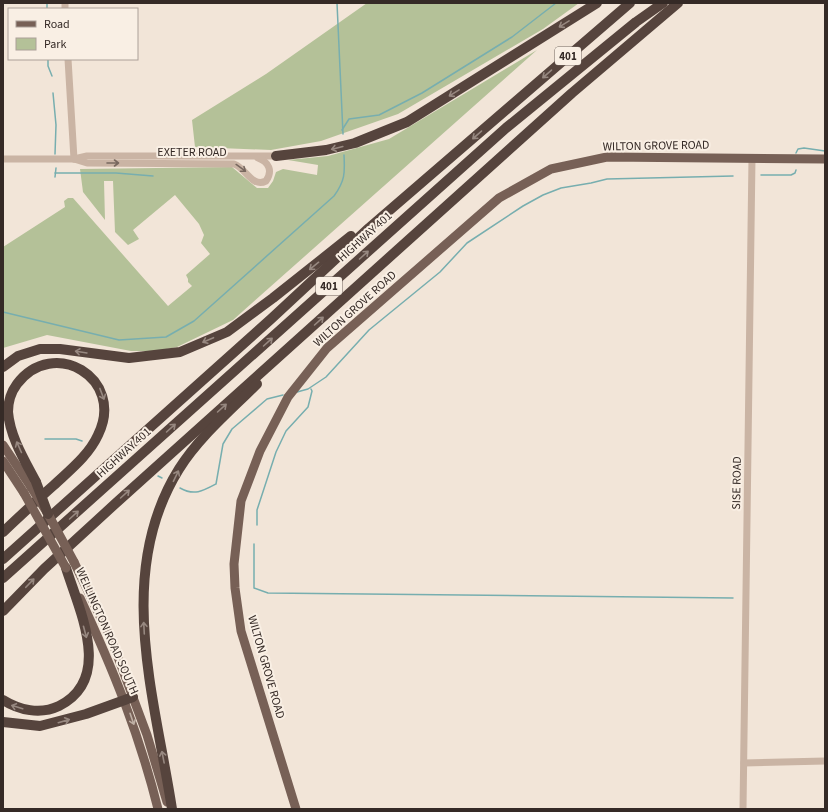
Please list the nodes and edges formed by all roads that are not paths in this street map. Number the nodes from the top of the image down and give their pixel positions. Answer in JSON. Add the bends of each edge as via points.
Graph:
{"nodes":[{"id":1,"x":597,"y":3,"type":"edge"},
{"id":2,"x":630,"y":3,"type":"edge"},
{"id":3,"x":663,"y":3,"type":"edge"},
{"id":4,"x":678,"y":3,"type":"edge"},
{"id":5,"x":68,"y":60,"type":"edge"},
{"id":6,"x":253,"y":156,"type":"junction"},
{"id":7,"x":276,"y":156,"type":"joint"},
{"id":8,"x":752,"y":158,"type":"junction"},
{"id":9,"x":3,"y":159,"type":"edge"},
{"id":10,"x":74,"y":159,"type":"junction"},
{"id":11,"x":825,"y":159,"type":"edge"},
{"id":12,"x":369,"y":228,"type":"junction"},
{"id":13,"x":293,"y":344,"type":"junction"},
{"id":14,"x":3,"y":367,"type":"edge"},
{"id":15,"x":3,"y":445,"type":"edge"},
{"id":16,"x":3,"y":461,"type":"edge"},
{"id":17,"x":31,"y":488,"type":"junction"},
{"id":18,"x":48,"y":514,"type":"joint"},
{"id":19,"x":3,"y":532,"type":"edge"},
{"id":20,"x":3,"y":559,"type":"edge"},
{"id":21,"x":66,"y":568,"type":"junction"},
{"id":22,"x":3,"y":578,"type":"edge"},
{"id":23,"x":3,"y":611,"type":"edge"},
{"id":24,"x":129,"y":698,"type":"junction"},
{"id":25,"x":3,"y":700,"type":"edge"},
{"id":26,"x":3,"y":722,"type":"edge"},
{"id":27,"x":825,"y":761,"type":"edge"},
{"id":28,"x":744,"y":763,"type":"junction"},
{"id":29,"x":158,"y":809,"type":"edge"},
{"id":30,"x":171,"y":809,"type":"edge"},
{"id":31,"x":296,"y":809,"type":"edge"},
{"id":32,"x":743,"y":809,"type":"edge"}],
"edges":[{"from":1,"to":7,"type":"highway","one_way":true,"via":[[407,122],[355,143],[326,150]]},
{"from":2,"to":12,"type":"highway","name":"HIGHWAY 401","number":"401","one_way":true},
{"from":22,"to":3,"type":"highway","name":"HIGHWAY 401","number":"401","one_way":true,"via":[[506,128]]},
{"from":13,"to":4,"type":"highway","one_way":true,"via":[[572,93]]},
{"from":5,"to":10,"type":"street"},
{"from":6,"to":7,"type":"street","name":"EXETER ROAD"},
{"from":6,"to":10,"type":"street","name":"EXETER ROAD","via":[[87,156]]},
{"from":10,"to":6,"type":"street","name":"EXETER ROAD","one_way":true,"via":[[87,163],[234,164],[261,184],[266,181],[270,171],[263,160]]},
{"from":8,"to":11,"type":"main road","name":"WILTON GROVE ROAD"},
{"from":8,"to":28,"type":"street","name":"SISE ROAD"},
{"from":8,"to":31,"type":"main road","name":"WILTON GROVE ROAD","via":[[607,157],[551,169],[493,203],[327,348],[288,397],[260,451],[241,501],[234,564],[241,631]]},
{"from":9,"to":10,"type":"street","name":"EXETER ROAD"},
{"from":12,"to":14,"type":"highway","one_way":true,"via":[[353,235],[227,332],[180,352],[129,358],[60,349],[40,349],[18,356]]},
{"from":12,"to":20,"type":"highway","name":"HIGHWAY 401","number":"401","via":[[271,320]]},
{"from":23,"to":13,"type":"highway","one_way":true,"via":[[44,569]]},
{"from":30,"to":13,"type":"highway","one_way":true,"via":[[144,637],[143,605],[148,553],[158,513],[179,469],[204,437],[280,362]]},
{"from":15,"to":17,"type":"main road"},
{"from":16,"to":17,"type":"main road"},
{"from":17,"to":18,"type":"highway","bridge":true},
{"from":17,"to":19,"type":"highway","one_way":true,"via":[[12,429],[8,412],[10,399],[22,377],[38,367],[52,363],[75,367],[98,384],[104,397],[105,417],[98,436],[74,467]]},
{"from":17,"to":21,"type":"main road","name":"WELLINGTON ROAD SOUTH","bridge":true},
{"from":18,"to":24,"type":"main road","name":"WELLINGTON ROAD SOUTH","bridge":true,"via":[[112,641]]},
{"from":21,"to":24,"type":"main road","name":"WELLINGTON ROAD SOUTH"},
{"from":21,"to":25,"type":"highway","one_way":true,"via":[[90,654],[88,673],[81,688],[70,701],[39,712],[15,708]]},
{"from":26,"to":24,"type":"highway","one_way":true,"via":[[40,726],[79,716]]},
{"from":24,"to":29,"type":"main road","name":"WELLINGTON ROAD SOUTH","one_way":true},
{"from":24,"to":30,"type":"main road"},
{"from":27,"to":28,"type":"street"},
{"from":28,"to":32,"type":"street","name":"SISE ROAD"}]}
